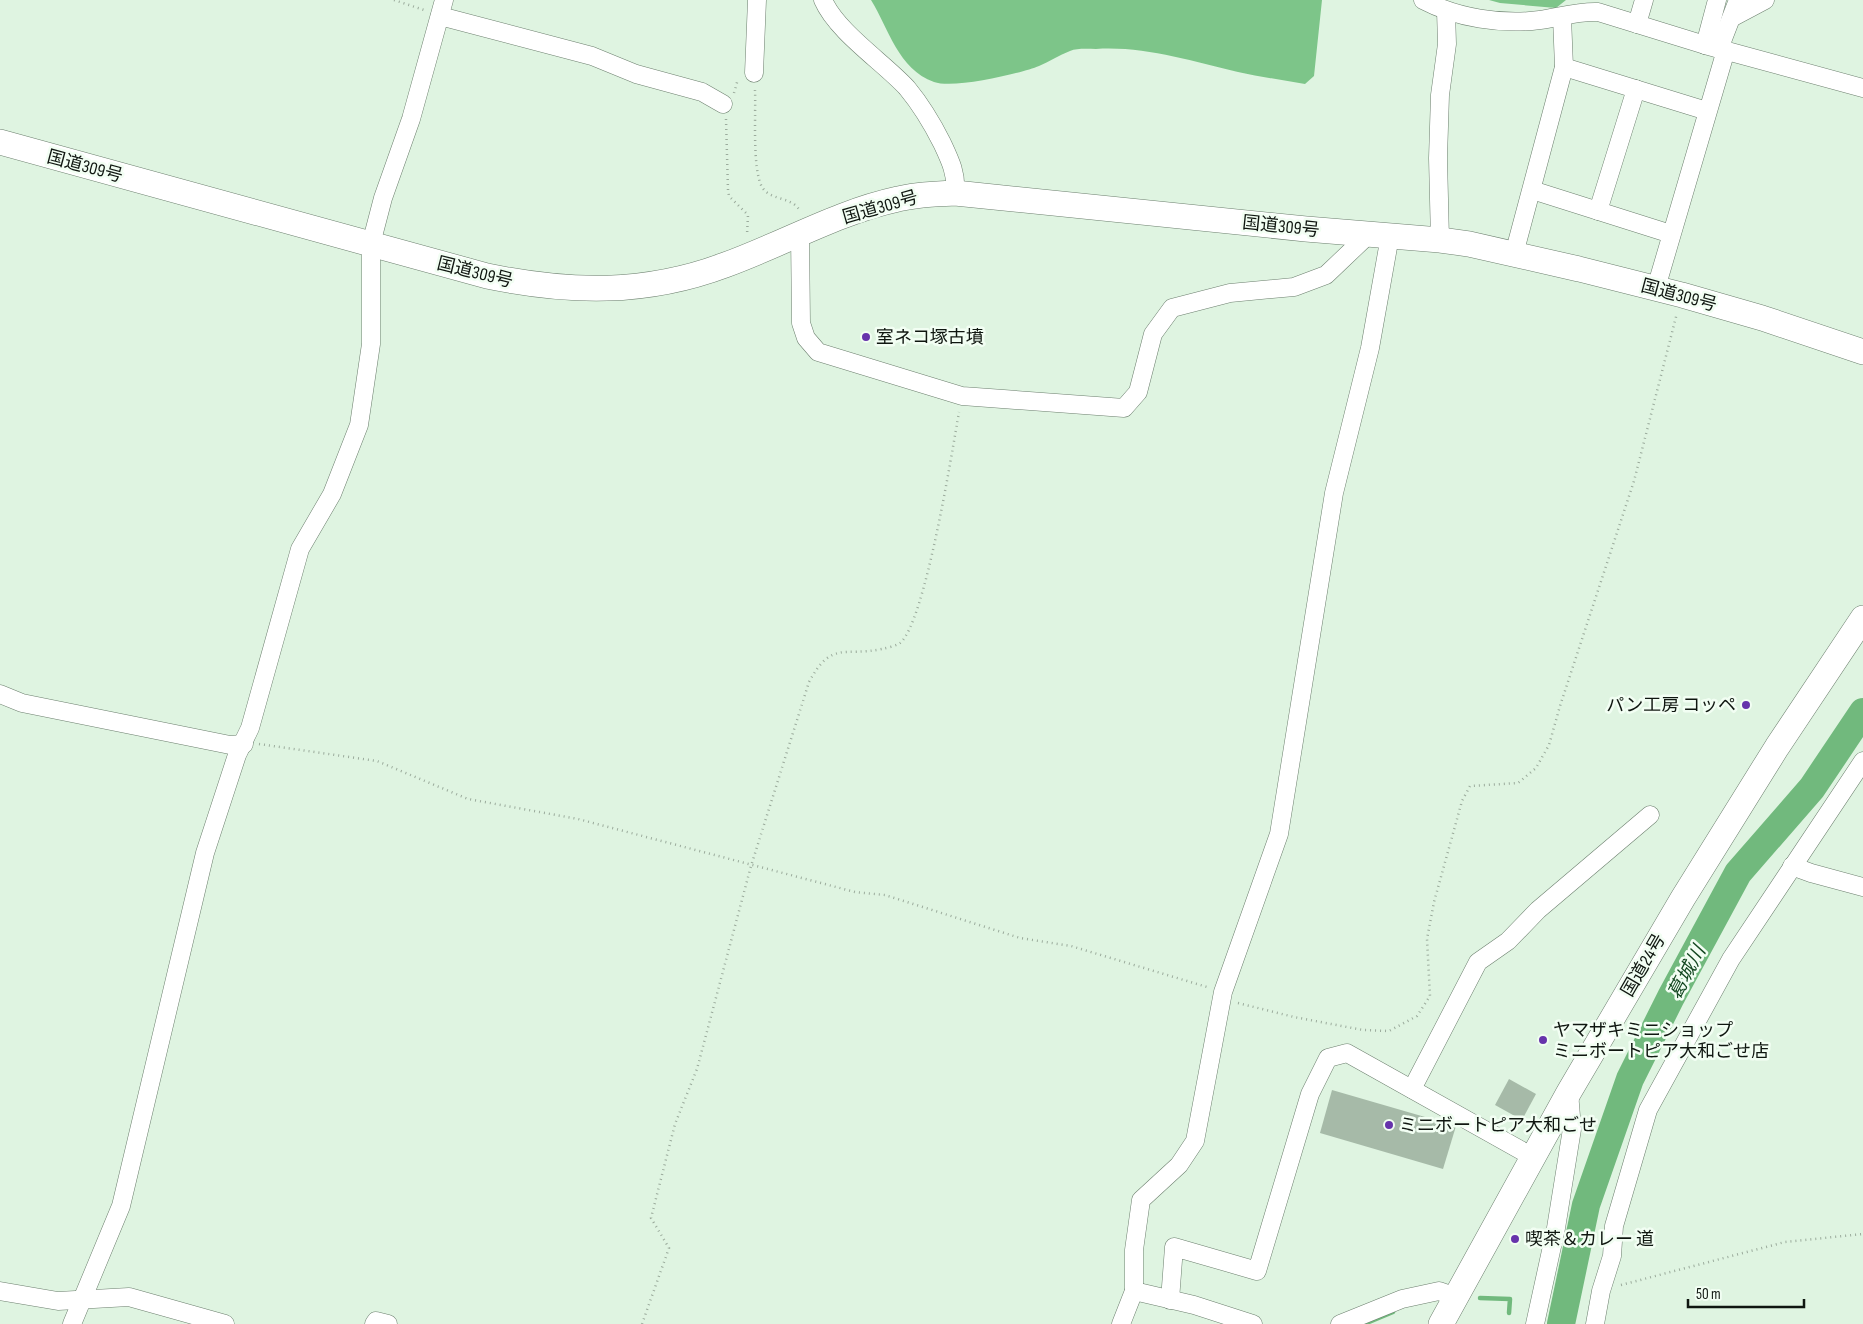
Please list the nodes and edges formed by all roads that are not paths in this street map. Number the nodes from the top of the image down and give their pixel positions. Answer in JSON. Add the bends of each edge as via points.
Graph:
{"nodes":[{"id":1,"x":757,"y":0,"type":"edge"},
{"id":2,"x":823,"y":0,"type":"edge"},
{"id":3,"x":1423,"y":0,"type":"edge"},
{"id":4,"x":1644,"y":0,"type":"edge"},
{"id":5,"x":1717,"y":0,"type":"edge"},
{"id":6,"x":1765,"y":0,"type":"edge"},
{"id":7,"x":442,"y":8,"type":"edge"},
{"id":8,"x":1735,"y":8,"type":"edge"},
{"id":9,"x":1446,"y":11,"type":"junction"},
{"id":10,"x":1562,"y":17,"type":"junction"},
{"id":11,"x":1636,"y":24,"type":"junction"},
{"id":12,"x":1716,"y":48,"type":"junction"},
{"id":13,"x":1564,"y":66,"type":"junction"},
{"id":14,"x":754,"y":73,"type":"road end"},
{"id":15,"x":1863,"y":88,"type":"edge"},
{"id":16,"x":1636,"y":89,"type":"junction"},
{"id":17,"x":723,"y":104,"type":"road end"},
{"id":18,"x":1707,"y":111,"type":"junction"},
{"id":19,"x":0,"y":142,"type":"edge"},
{"id":20,"x":1532,"y":190,"type":"junction"},
{"id":21,"x":955,"y":193,"type":"junction"},
{"id":22,"x":1598,"y":211,"type":"junction"},
{"id":23,"x":803,"y":232,"type":"junction"},
{"id":24,"x":1671,"y":234,"type":"junction"},
{"id":25,"x":1379,"y":236,"type":"junction"},
{"id":26,"x":1440,"y":240,"type":"junction"},
{"id":27,"x":371,"y":244,"type":"junction"},
{"id":28,"x":1514,"y":254,"type":"junction"},
{"id":29,"x":1656,"y":288,"type":"junction"},
{"id":30,"x":1863,"y":352,"type":"edge"},
{"id":31,"x":1863,"y":618,"type":"edge"},
{"id":32,"x":0,"y":694,"type":"edge"},
{"id":33,"x":244,"y":744,"type":"junction"},
{"id":34,"x":1863,"y":761,"type":"edge"},
{"id":35,"x":1650,"y":815,"type":"dead end"},
{"id":36,"x":1792,"y":866,"type":"junction"},
{"id":37,"x":1863,"y":887,"type":"edge"},
{"id":38,"x":1412,"y":1089,"type":"junction"},
{"id":39,"x":1569,"y":1092,"type":"junction"},
{"id":40,"x":1533,"y":1157,"type":"junction"},
{"id":41,"x":0,"y":1291,"type":"edge"},
{"id":42,"x":1134,"y":1291,"type":"junction"},
{"id":43,"x":1456,"y":1297,"type":"junction"},
{"id":44,"x":82,"y":1299,"type":"junction"},
{"id":45,"x":1170,"y":1300,"type":"junction"},
{"id":46,"x":72,"y":1324,"type":"edge"},
{"id":47,"x":225,"y":1324,"type":"edge"},
{"id":48,"x":374,"y":1324,"type":"edge"},
{"id":49,"x":388,"y":1324,"type":"edge"},
{"id":50,"x":1121,"y":1324,"type":"edge"},
{"id":51,"x":1253,"y":1324,"type":"edge"},
{"id":52,"x":1340,"y":1324,"type":"edge"},
{"id":53,"x":1442,"y":1324,"type":"edge"},
{"id":54,"x":1535,"y":1324,"type":"edge"},
{"id":55,"x":1595,"y":1324,"type":"edge"}],
"edges":[{"from":1,"to":14,"type":"street"},
{"from":2,"to":21,"type":"street","via":[[834,17],[906,88],[925,112],[950,160],[956,178]]},
{"from":3,"to":9,"type":"street"},
{"from":4,"to":11,"type":"street"},
{"from":5,"to":12,"type":"street"},
{"from":6,"to":8,"type":"street"},
{"from":7,"to":17,"type":"street","via":[[592,56],[636,74],[702,92]]},
{"from":7,"to":27,"type":"street"},
{"from":8,"to":12,"type":"street"},
{"from":9,"to":10,"type":"street","via":[[1510,22]]},
{"from":9,"to":26,"type":"street","via":[[1447,44],[1440,95],[1438,158]]},
{"from":10,"to":11,"type":"street","via":[[1598,12]]},
{"from":10,"to":13,"type":"street"},
{"from":11,"to":12,"type":"street"},
{"from":12,"to":15,"type":"street"},
{"from":12,"to":18,"type":"street"},
{"from":13,"to":16,"type":"street"},
{"from":13,"to":20,"type":"street"},
{"from":16,"to":18,"type":"street"},
{"from":16,"to":22,"type":"street"},
{"from":18,"to":24,"type":"street"},
{"from":19,"to":27,"type":"highway","name":"国道309号"},
{"from":20,"to":22,"type":"street"},
{"from":20,"to":28,"type":"street"},
{"from":21,"to":23,"type":"highway","name":"国道309号","via":[[899,198]]},
{"from":21,"to":25,"type":"highway","name":"国道309号"},
{"from":22,"to":24,"type":"street"},
{"from":23,"to":25,"type":"street","via":[[801,323],[806,338],[818,352],[962,396],[1124,408],[1138,392],[1153,334],[1172,308],[1230,293],[1294,287],[1326,275]]},
{"from":23,"to":27,"type":"highway","name":"国道309号","via":[[717,268],[648,286],[621,289],[520,283]]},
{"from":24,"to":29,"type":"street"},
{"from":25,"to":26,"type":"highway","name":"国道309号"},
{"from":25,"to":42,"type":"street","via":[[1368,357],[1334,493],[1279,834],[1223,992],[1195,1141],[1179,1165],[1141,1200],[1134,1250]]},
{"from":26,"to":28,"type":"highway","name":"国道309号"},
{"from":27,"to":33,"type":"street","via":[[371,344],[359,425],[332,494],[300,549]]},
{"from":28,"to":29,"type":"highway","name":"国道309号"},
{"from":29,"to":30,"type":"highway","name":"国道309号","via":[[1762,318]]},
{"from":31,"to":39,"type":"highway","name":"国道24号","via":[[1777,747],[1683,898]]},
{"from":32,"to":33,"type":"street","via":[[22,703],[230,745]]},
{"from":33,"to":44,"type":"street","via":[[237,755],[206,853],[121,1206]]},
{"from":34,"to":36,"type":"street"},
{"from":35,"to":38,"type":"street","via":[[1538,910],[1508,942],[1478,962]]},
{"from":36,"to":37,"type":"street"},
{"from":36,"to":55,"type":"street","via":[[1731,959],[1648,1110],[1614,1226],[1612,1256]]},
{"from":38,"to":40,"type":"street"},
{"from":38,"to":45,"type":"street","via":[[1347,1053],[1328,1058],[1310,1094],[1257,1271],[1174,1247]]},
{"from":39,"to":40,"type":"highway","name":"国道24号"},
{"from":39,"to":54,"type":"street","via":[[1572,1129],[1556,1228]]},
{"from":40,"to":43,"type":"highway","name":"国道24号"},
{"from":41,"to":44,"type":"street","via":[[58,1301]]},
{"from":42,"to":45,"type":"street"},
{"from":42,"to":50,"type":"street"},
{"from":43,"to":52,"type":"street","via":[[1438,1291],[1402,1299]]},
{"from":43,"to":53,"type":"highway","name":"国道24号"},
{"from":44,"to":46,"type":"street"},
{"from":44,"to":47,"type":"street","via":[[129,1297]]},
{"from":45,"to":51,"type":"street"},
{"from":48,"to":49,"type":"street","via":[[376,1321]]}]}
